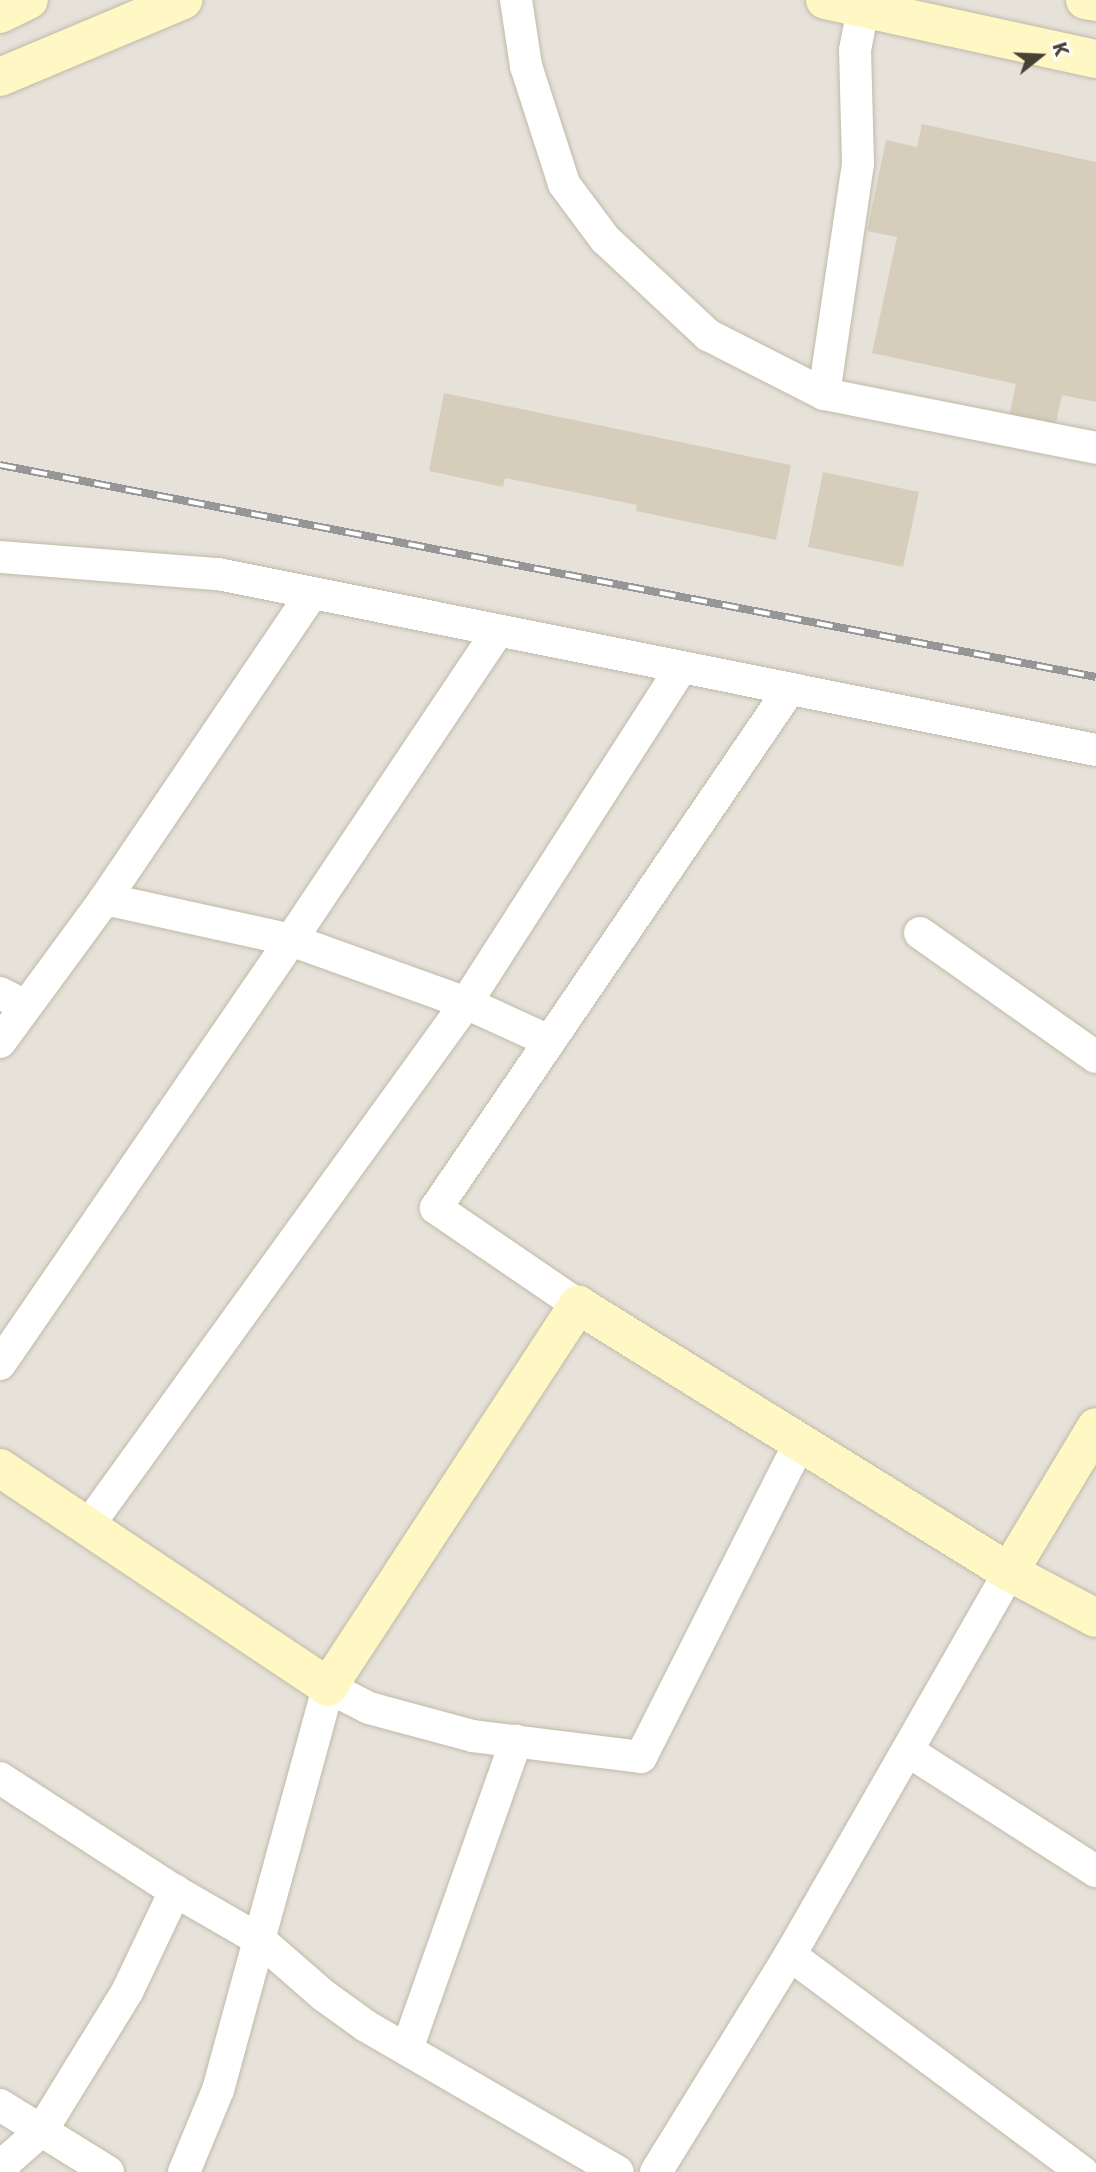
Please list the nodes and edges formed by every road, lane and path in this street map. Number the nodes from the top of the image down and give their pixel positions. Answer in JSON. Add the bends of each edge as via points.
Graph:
{"nodes":[{"id":1,"x":29,"y":0,"type":"edge"},
{"id":2,"x":183,"y":0,"type":"edge"},
{"id":3,"x":516,"y":0,"type":"edge"},
{"id":4,"x":825,"y":0,"type":"edge"},
{"id":5,"x":1085,"y":0,"type":"edge"},
{"id":6,"x":1096,"y":2,"type":"edge"},
{"id":7,"x":863,"y":9,"type":"junction"},
{"id":8,"x":0,"y":14,"type":"edge"},
{"id":9,"x":1096,"y":59,"type":"edge"},
{"id":10,"x":0,"y":77,"type":"edge"},
{"id":11,"x":824,"y":394,"type":"junction"},
{"id":12,"x":1096,"y":448,"type":"edge"},
{"id":13,"x":0,"y":557,"type":"edge"},
{"id":14,"x":312,"y":593,"type":"junction"},
{"id":15,"x":498,"y":631,"type":"junction"},
{"id":16,"x":681,"y":668,"type":"junction"},
{"id":17,"x":789,"y":690,"type":"junction"},
{"id":18,"x":1096,"y":750,"type":"edge"},
{"id":19,"x":105,"y":899,"type":"junction"},
{"id":20,"x":920,"y":933,"type":"dead end"},
{"id":21,"x":291,"y":940,"type":"junction"},
{"id":22,"x":13,"y":999,"type":"edge"},
{"id":23,"x":466,"y":1003,"type":"junction"},
{"id":24,"x":550,"y":1041,"type":"junction"},
{"id":25,"x":0,"y":1042,"type":"edge"},
{"id":26,"x":1096,"y":1057,"type":"edge"},
{"id":27,"x":578,"y":1305,"type":"junction"},
{"id":28,"x":0,"y":1364,"type":"edge"},
{"id":29,"x":1096,"y":1427,"type":"edge"},
{"id":30,"x":800,"y":1442,"type":"junction"},
{"id":31,"x":0,"y":1468,"type":"edge"},
{"id":32,"x":88,"y":1526,"type":"junction"},
{"id":33,"x":1009,"y":1572,"type":"junction"},
{"id":34,"x":1096,"y":1618,"type":"edge"},
{"id":35,"x":328,"y":1687,"type":"junction"},
{"id":36,"x":516,"y":1741,"type":"junction"},
{"id":37,"x":908,"y":1751,"type":"junction"},
{"id":38,"x":0,"y":1778,"type":"edge"},
{"id":39,"x":1096,"y":1871,"type":"edge"},
{"id":40,"x":176,"y":1891,"type":"junction"},
{"id":41,"x":260,"y":1940,"type":"junction"},
{"id":42,"x":790,"y":1955,"type":"junction"},
{"id":43,"x":407,"y":2049,"type":"junction"},
{"id":44,"x":0,"y":2105,"type":"edge"},
{"id":45,"x":42,"y":2130,"type":"junction"},
{"id":46,"x":1,"y":2172,"type":"edge"},
{"id":47,"x":108,"y":2172,"type":"edge"},
{"id":48,"x":184,"y":2172,"type":"edge"},
{"id":49,"x":618,"y":2172,"type":"edge"},
{"id":50,"x":656,"y":2172,"type":"edge"},
{"id":51,"x":1082,"y":2172,"type":"edge"}],
"edges":[{"from":1,"to":8,"type":"street"},
{"from":2,"to":10,"type":"street"},
{"from":3,"to":11,"type":"street","via":[[526,66],[564,184],[605,239],[708,335]]},
{"from":4,"to":7,"type":"street"},
{"from":5,"to":6,"type":"street"},
{"from":7,"to":9,"type":"street"},
{"from":7,"to":11,"type":"street","via":[[855,50],[858,163]]},
{"from":11,"to":12,"type":"street"},
{"from":13,"to":14,"type":"street","via":[[218,573]]},
{"from":14,"to":15,"type":"street"},
{"from":14,"to":19,"type":"street"},
{"from":15,"to":16,"type":"street"},
{"from":15,"to":21,"type":"street"},
{"from":16,"to":17,"type":"street"},
{"from":16,"to":23,"type":"street"},
{"from":17,"to":18,"type":"street"},
{"from":17,"to":24,"type":"street"},
{"from":19,"to":21,"type":"street"},
{"from":19,"to":22,"type":"street"},
{"from":20,"to":26,"type":"street"},
{"from":21,"to":23,"type":"street"},
{"from":21,"to":28,"type":"street"},
{"from":22,"to":25,"type":"street"},
{"from":23,"to":24,"type":"street"},
{"from":23,"to":32,"type":"street"},
{"from":24,"to":27,"type":"street","via":[[436,1208]]},
{"from":27,"to":30,"type":"street"},
{"from":27,"to":35,"type":"street"},
{"from":29,"to":33,"type":"street"},
{"from":30,"to":33,"type":"street"},
{"from":30,"to":36,"type":"street","via":[[641,1756]]},
{"from":31,"to":32,"type":"street"},
{"from":32,"to":35,"type":"street"},
{"from":33,"to":34,"type":"street"},
{"from":33,"to":37,"type":"street"},
{"from":35,"to":36,"type":"street","via":[[369,1708],[473,1736]]},
{"from":35,"to":41,"type":"street"},
{"from":36,"to":43,"type":"street"},
{"from":37,"to":39,"type":"street"},
{"from":37,"to":42,"type":"street"},
{"from":38,"to":40,"type":"street"},
{"from":40,"to":41,"type":"street"},
{"from":40,"to":45,"type":"street","via":[[128,1990]]},
{"from":41,"to":43,"type":"street","via":[[323,1995]]},
{"from":41,"to":48,"type":"street","via":[[218,2090]]},
{"from":42,"to":50,"type":"street"},
{"from":42,"to":51,"type":"street"},
{"from":43,"to":49,"type":"street"},
{"from":44,"to":45,"type":"street"},
{"from":45,"to":46,"type":"street"},
{"from":45,"to":47,"type":"street"}]}
